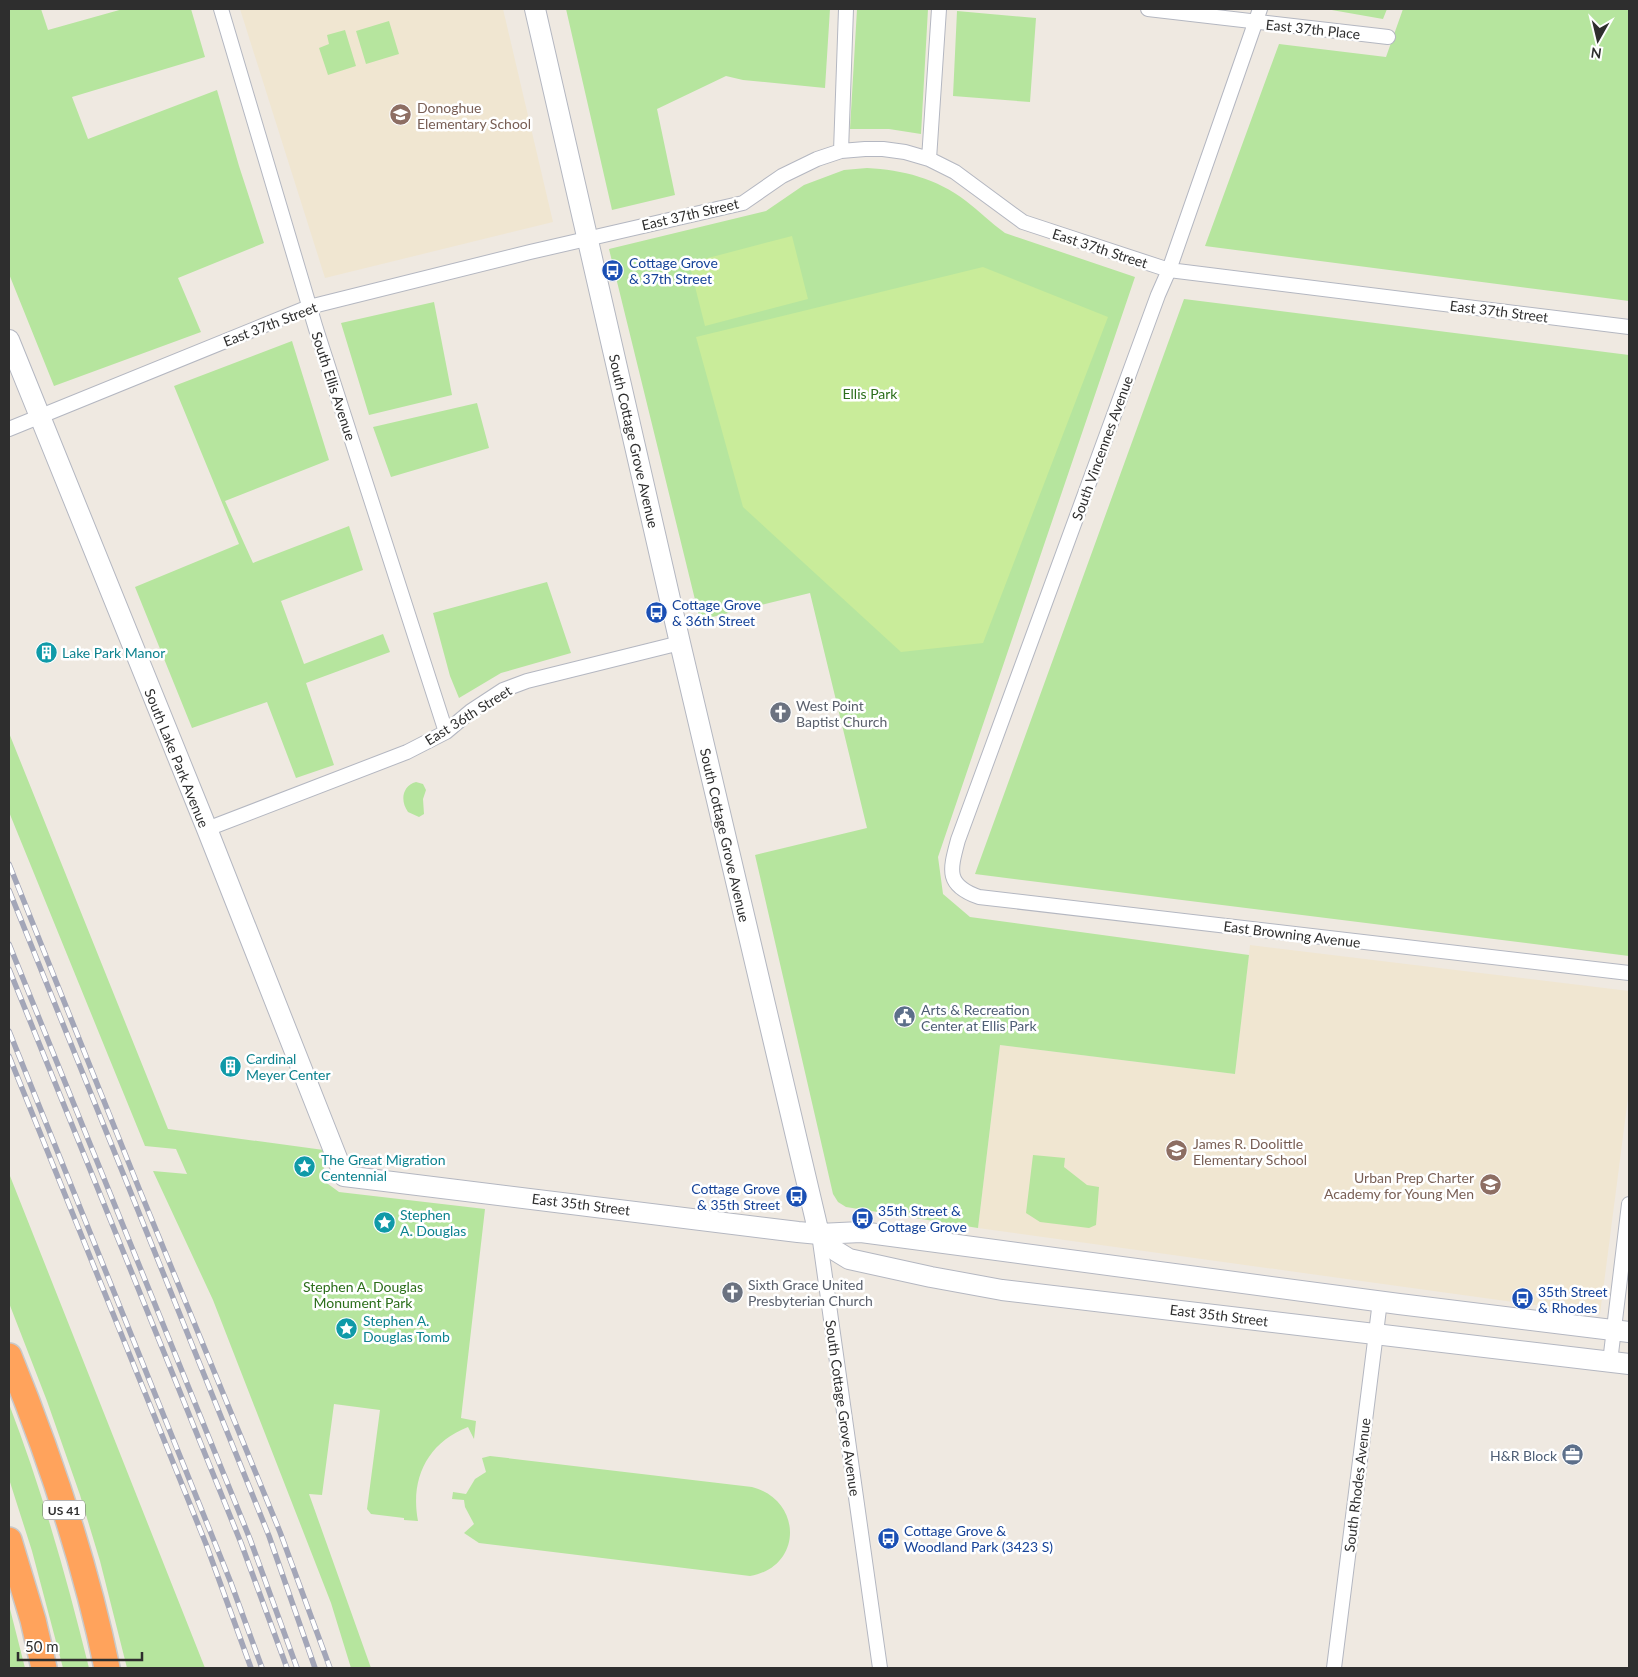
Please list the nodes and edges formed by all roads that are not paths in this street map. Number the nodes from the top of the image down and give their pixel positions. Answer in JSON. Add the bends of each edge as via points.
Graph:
{"nodes":[{"id":1,"x":222,"y":9,"type":"edge"},
{"id":2,"x":535,"y":9,"type":"edge"},
{"id":3,"x":846,"y":9,"type":"edge"},
{"id":4,"x":939,"y":9,"type":"edge"},
{"id":5,"x":1148,"y":9,"type":"edge"},
{"id":6,"x":1260,"y":9,"type":"edge"},
{"id":7,"x":1255,"y":22,"type":"junction"},
{"id":8,"x":1388,"y":37,"type":"dead end"},
{"id":9,"x":841,"y":151,"type":"junction"},
{"id":10,"x":929,"y":159,"type":"junction"},
{"id":11,"x":587,"y":238,"type":"junction"},
{"id":12,"x":1169,"y":270,"type":"junction"},
{"id":13,"x":309,"y":307,"type":"junction"},
{"id":14,"x":1629,"y":327,"type":"edge"},
{"id":15,"x":9,"y":340,"type":"edge"},
{"id":16,"x":39,"y":417,"type":"junction"},
{"id":17,"x":9,"y":429,"type":"edge"},
{"id":18,"x":680,"y":643,"type":"junction"},
{"id":19,"x":446,"y":732,"type":"junction"},
{"id":20,"x":207,"y":830,"type":"junction"},
{"id":21,"x":959,"y":886,"type":"joint"},
{"id":22,"x":1629,"y":973,"type":"edge"},
{"id":23,"x":344,"y":1176,"type":"joint"},
{"id":24,"x":1629,"y":1204,"type":"edge"},
{"id":25,"x":819,"y":1234,"type":"junction"},
{"id":26,"x":1380,"y":1301,"type":"junction"},
{"id":27,"x":1621,"y":1331,"type":"edge"},
{"id":28,"x":1375,"y":1333,"type":"junction"},
{"id":29,"x":9,"y":1356,"type":"edge"},
{"id":30,"x":1610,"y":1362,"type":"junction"},
{"id":31,"x":1629,"y":1364,"type":"edge"},
{"id":32,"x":9,"y":1540,"type":"edge"},
{"id":33,"x":44,"y":1668,"type":"edge"},
{"id":34,"x":107,"y":1668,"type":"edge"},
{"id":35,"x":880,"y":1668,"type":"edge"},
{"id":36,"x":1334,"y":1668,"type":"edge"}],
"edges":[{"from":1,"to":13,"type":"street","name":"South Ellis Avenue"},
{"from":2,"to":11,"type":"main road","name":"South Cottage Grove Avenue"},
{"from":3,"to":9,"type":"street"},
{"from":4,"to":10,"type":"street"},
{"from":5,"to":7,"type":"street","name":"East 37th Place"},
{"from":6,"to":7,"type":"street","name":"South Vincennes Avenue"},
{"from":7,"to":8,"type":"street","name":"East 37th Place"},
{"from":7,"to":12,"type":"street","name":"South Vincennes Avenue"},
{"from":9,"to":10,"type":"street","name":"East 37th Street","via":[[883,149]]},
{"from":9,"to":11,"type":"street","name":"East 37th Street","via":[[782,176],[743,202]]},
{"from":10,"to":12,"type":"street","name":"East 37th Street","via":[[955,172],[1022,222]]},
{"from":11,"to":13,"type":"street","name":"East 37th Street"},
{"from":11,"to":18,"type":"main road","name":"South Cottage Grove Avenue"},
{"from":12,"to":14,"type":"street","name":"East 37th Street"},
{"from":12,"to":21,"type":"street","name":"South Vincennes Avenue","via":[[958,840],[952,875]]},
{"from":13,"to":16,"type":"street","name":"East 37th Street"},
{"from":13,"to":19,"type":"street","name":"South Ellis Avenue"},
{"from":15,"to":16,"type":"main road","name":"South Lake Park Avenue"},
{"from":16,"to":17,"type":"street","name":"East 37th Street"},
{"from":16,"to":20,"type":"main road","name":"South Lake Park Avenue"},
{"from":18,"to":19,"type":"street","name":"East 36th Street","via":[[527,681],[495,695]]},
{"from":18,"to":25,"type":"main road","name":"South Cottage Grove Avenue"},
{"from":19,"to":20,"type":"street","name":"East 36th Street","via":[[407,752]]},
{"from":20,"to":23,"type":"main road","name":"South Lake Park Avenue"},
{"from":21,"to":22,"type":"street","name":"East Browning Avenue","via":[[979,897]]},
{"from":23,"to":25,"type":"main road","name":"East 35th Street"},
{"from":24,"to":27,"type":"street"},
{"from":25,"to":26,"type":"main road","name":"East 35th Street","via":[[861,1232]]},
{"from":25,"to":28,"type":"main road","name":"East 35th Street","via":[[836,1251],[849,1258],[964,1284]]},
{"from":25,"to":35,"type":"street","name":"South Cottage Grove Avenue"},
{"from":26,"to":27,"type":"main road","name":"East 35th Street"},
{"from":26,"to":28,"type":"street","name":"South Rhodes Avenue"},
{"from":27,"to":30,"type":"street"},
{"from":28,"to":30,"type":"main road","name":"East 35th Street"},
{"from":28,"to":36,"type":"street","name":"South Rhodes Avenue"},
{"from":29,"to":34,"type":"highway","number":"US 41","via":[[57,1485],[90,1594]]},
{"from":30,"to":31,"type":"main road","name":"East 35th Street"},
{"from":32,"to":33,"type":"highway"}]}
